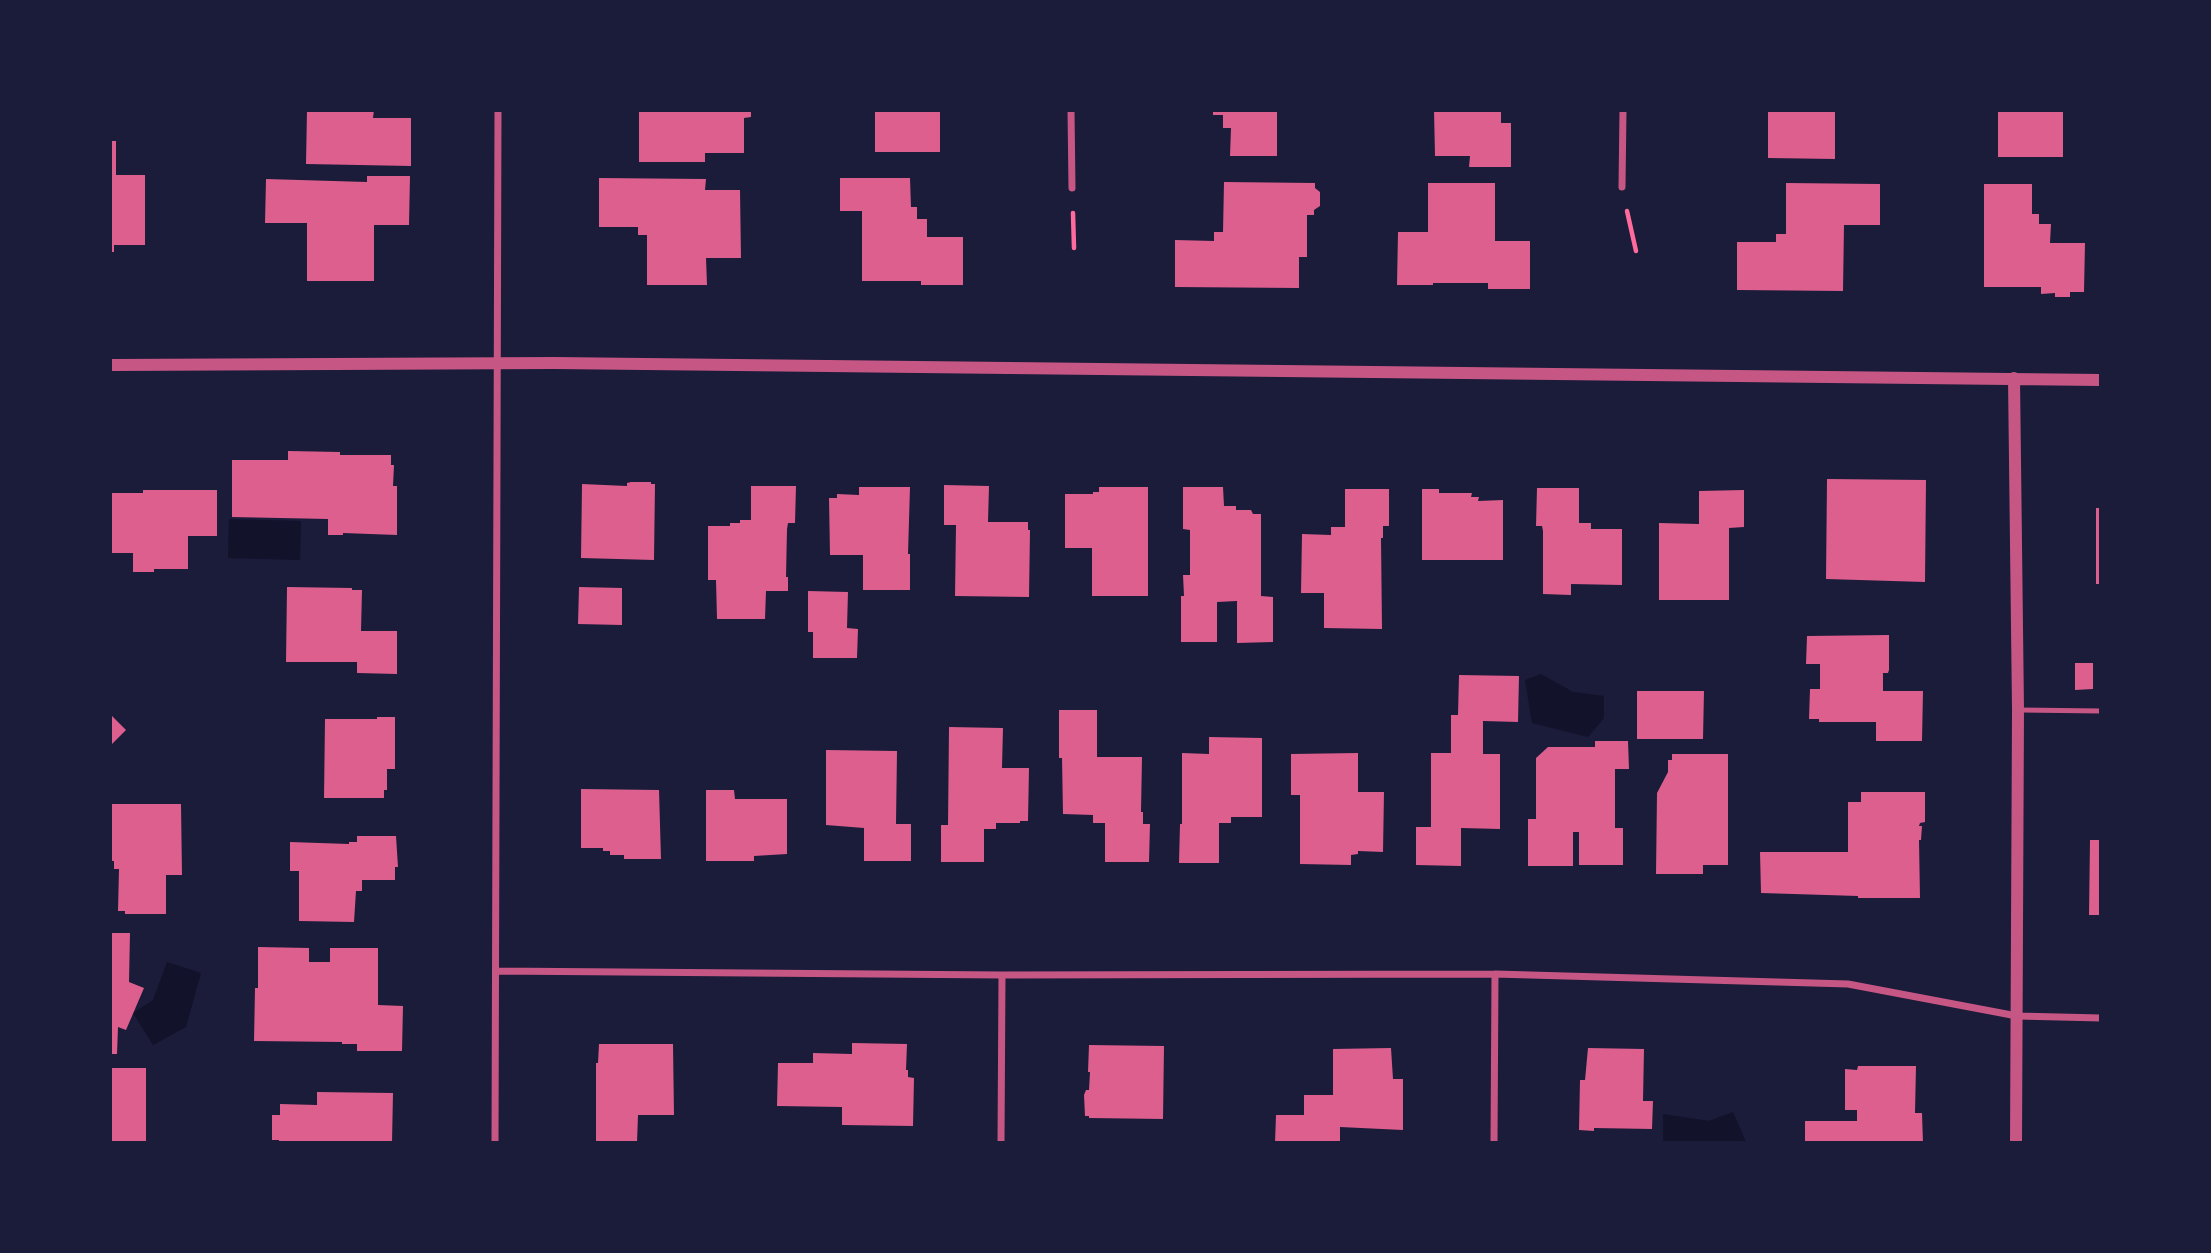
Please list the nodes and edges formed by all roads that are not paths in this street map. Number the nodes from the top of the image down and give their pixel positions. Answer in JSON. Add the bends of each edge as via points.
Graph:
{"nodes":[{"id":1,"x":498,"y":110,"type":"edge"},
{"id":2,"x":1071,"y":110,"type":"edge"},
{"id":3,"x":1623,"y":110,"type":"edge"},
{"id":4,"x":1622,"y":187,"type":"road end"},
{"id":5,"x":1072,"y":188,"type":"road end"},
{"id":6,"x":496,"y":363,"type":"junction"},
{"id":7,"x":110,"y":365,"type":"edge"},
{"id":8,"x":2014,"y":378,"type":"junction"},
{"id":9,"x":2101,"y":380,"type":"edge"},
{"id":10,"x":2018,"y":710,"type":"junction"},
{"id":11,"x":2101,"y":711,"type":"edge"},
{"id":12,"x":496,"y":971,"type":"junction"},
{"id":13,"x":1495,"y":974,"type":"junction"},
{"id":14,"x":1002,"y":975,"type":"junction"},
{"id":15,"x":2017,"y":1016,"type":"junction"},
{"id":16,"x":2101,"y":1018,"type":"edge"},
{"id":17,"x":495,"y":1143,"type":"edge"},
{"id":18,"x":1001,"y":1143,"type":"edge"},
{"id":19,"x":1494,"y":1143,"type":"edge"},
{"id":20,"x":2016,"y":1143,"type":"edge"}],
"edges":[{"from":1,"to":6,"type":"street"},
{"from":2,"to":5,"type":"street"},
{"from":3,"to":4,"type":"street"},
{"from":6,"to":7,"type":"street"},
{"from":6,"to":8,"type":"street"},
{"from":6,"to":12,"type":"street"},
{"from":8,"to":9,"type":"street"},
{"from":8,"to":10,"type":"street"},
{"from":10,"to":11,"type":"lane"},
{"from":10,"to":15,"type":"street"},
{"from":12,"to":14,"type":"street"},
{"from":12,"to":17,"type":"street"},
{"from":13,"to":14,"type":"street"},
{"from":13,"to":15,"type":"street","via":[[1848,984]]},
{"from":13,"to":19,"type":"street"},
{"from":14,"to":18,"type":"street"},
{"from":15,"to":16,"type":"street"},
{"from":15,"to":20,"type":"street"}]}
